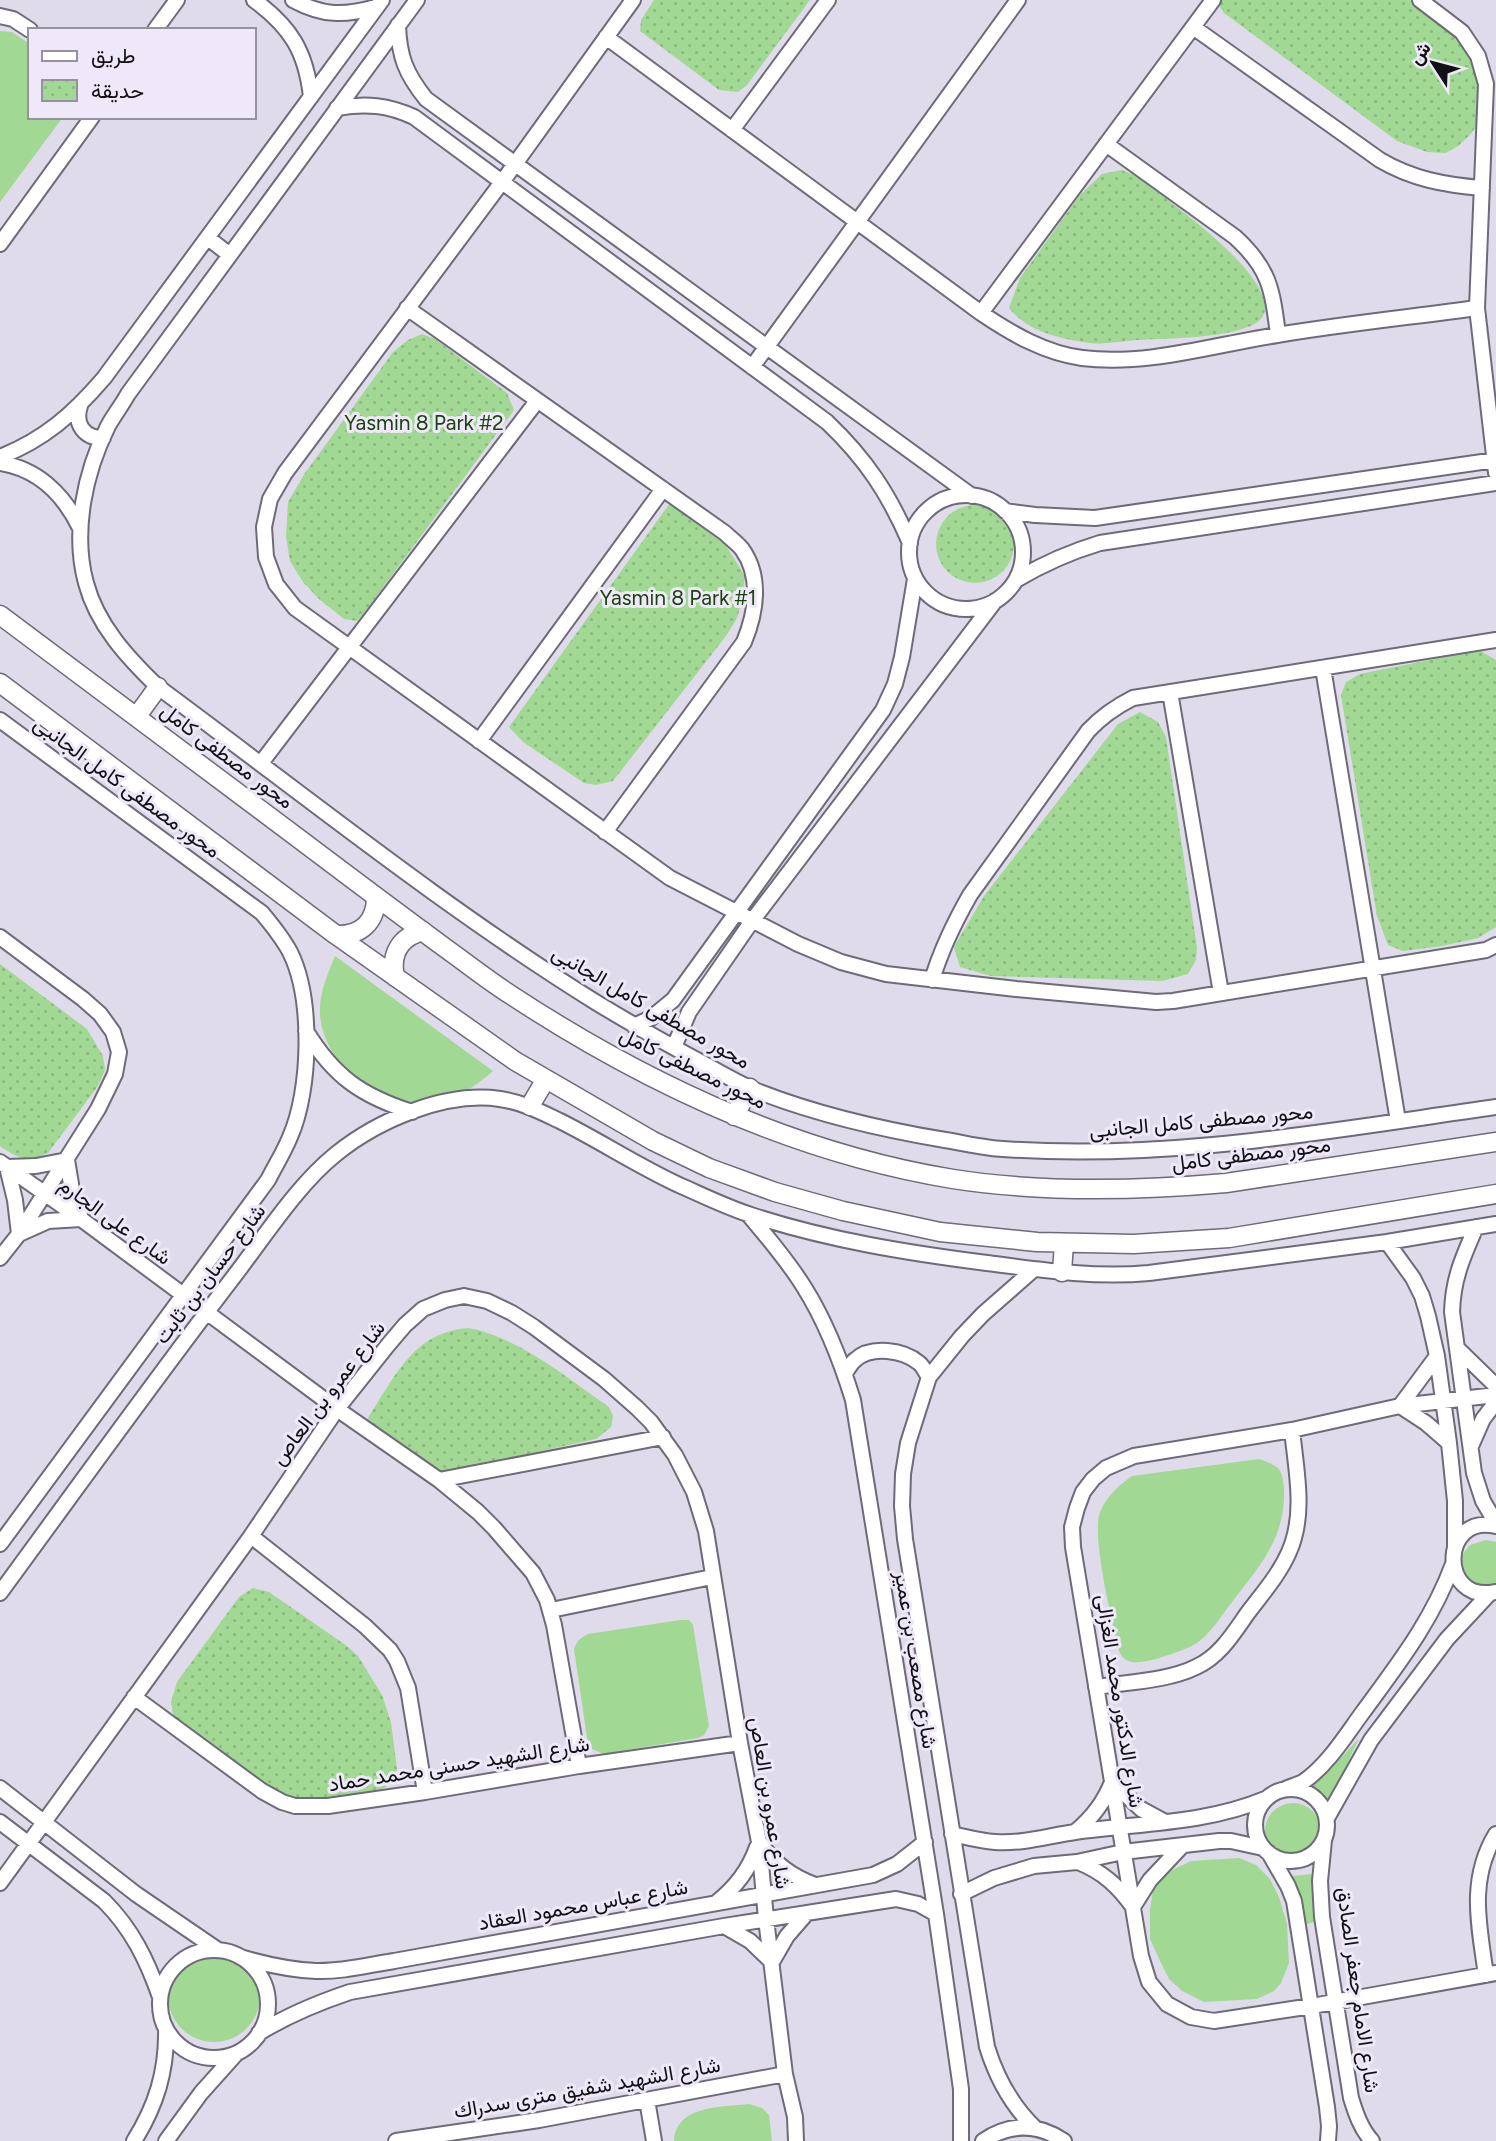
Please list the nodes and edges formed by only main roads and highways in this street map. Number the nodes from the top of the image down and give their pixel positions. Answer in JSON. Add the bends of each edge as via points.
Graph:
{"nodes":[{"id":1,"x":0,"y":615,"type":"edge"},
{"id":2,"x":0,"y":683,"type":"edge"},
{"id":3,"x":159,"y":687,"type":"road end"},
{"id":4,"x":137,"y":716,"type":"junction"},
{"id":5,"x":376,"y":897,"type":"junction"},
{"id":6,"x":423,"y":931,"type":"junction"},
{"id":7,"x":336,"y":935,"type":"junction"},
{"id":8,"x":395,"y":976,"type":"junction"},
{"id":9,"x":546,"y":1079,"type":"junction"},
{"id":10,"x":750,"y":1088,"type":"road end"},
{"id":11,"x":530,"y":1107,"type":"road end"},
{"id":12,"x":734,"y":1116,"type":"junction"},
{"id":13,"x":1496,"y":1142,"type":"edge"},
{"id":14,"x":1496,"y":1194,"type":"edge"},
{"id":15,"x":1064,"y":1243,"type":"junction"},
{"id":16,"x":1062,"y":1272,"type":"road end"}],
"edges":[{"from":1,"to":4,"type":"main road","name":"محور مصطفى كامل"},
{"from":2,"to":7,"type":"main road"},
{"from":3,"to":4,"type":"main road"},
{"from":4,"to":5,"type":"main road","name":"محور مصطفى كامل"},
{"from":5,"to":6,"type":"main road","name":"محور مصطفى كامل"},
{"from":5,"to":7,"type":"main road","via":[[366,926],[347,936]]},
{"from":6,"to":8,"type":"main road","via":[[398,947]]},
{"from":6,"to":12,"type":"main road","name":"محور مصطفى كامل","via":[[510,995],[642,1072]]},
{"from":7,"to":8,"type":"main road"},
{"from":8,"to":9,"type":"main road"},
{"from":9,"to":11,"type":"main road"},
{"from":9,"to":15,"type":"main road","via":[[653,1141],[775,1192],[940,1232]]},
{"from":10,"to":12,"type":"main road"},
{"from":12,"to":13,"type":"main road","name":"محور مصطفى كامل","via":[[906,1169],[952,1179],[1043,1188],[1226,1183]]},
{"from":14,"to":15,"type":"main road","via":[[1229,1238]]},
{"from":15,"to":16,"type":"main road"}]}
